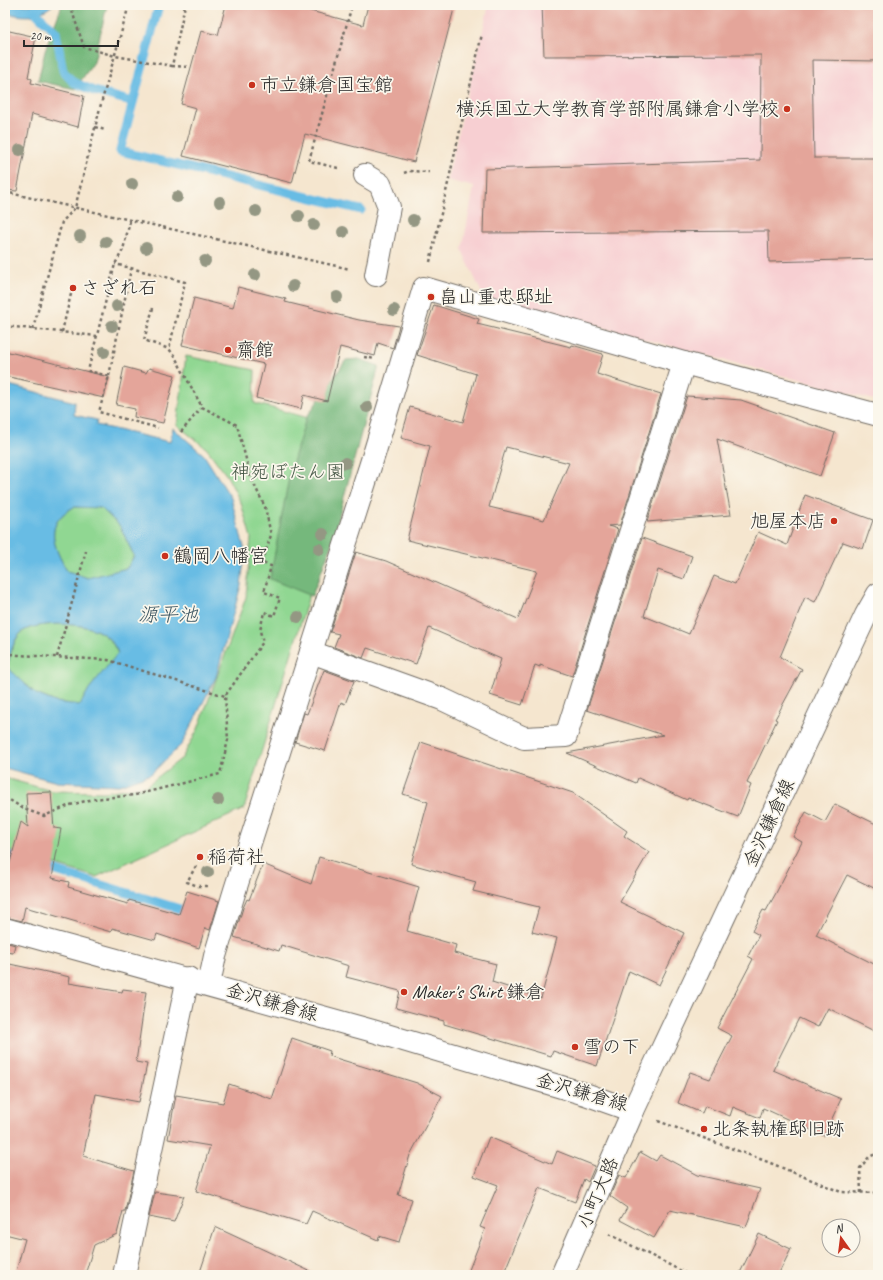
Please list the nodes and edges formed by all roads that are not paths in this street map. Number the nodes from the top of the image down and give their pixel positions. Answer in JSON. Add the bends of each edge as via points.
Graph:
{"nodes":[{"id":1,"x":365,"y":174,"type":"road end"},
{"id":2,"x":376,"y":275,"type":"road end"},
{"id":3,"x":684,"y":363,"type":"junction"},
{"id":4,"x":878,"y":415,"type":"edge"},
{"id":5,"x":878,"y":594,"type":"edge"},
{"id":6,"x":311,"y":652,"type":"junction"},
{"id":7,"x":5,"y":929,"type":"edge"},
{"id":8,"x":199,"y":981,"type":"junction"},
{"id":9,"x":633,"y":1112,"type":"junction"},
{"id":10,"x":124,"y":1275,"type":"edge"},
{"id":11,"x":562,"y":1275,"type":"edge"}],
"edges":[{"from":1,"to":2,"type":"main road","via":[[380,184],[388,207]]},
{"from":3,"to":4,"type":"main road"},
{"from":3,"to":6,"type":"main road","via":[[424,288]]},
{"from":3,"to":6,"type":"main road","via":[[566,736],[524,738],[442,699]]},
{"from":5,"to":9,"type":"main road","name":"金沢鎌倉線"},
{"from":6,"to":8,"type":"main road","via":[[215,956]]},
{"from":7,"to":8,"type":"main road","name":"金沢鎌倉線"},
{"from":8,"to":9,"type":"main road","name":"金沢鎌倉線","via":[[570,1089]]},
{"from":8,"to":10,"type":"main road"},
{"from":9,"to":11,"type":"main road","name":"小町大路"}]}
